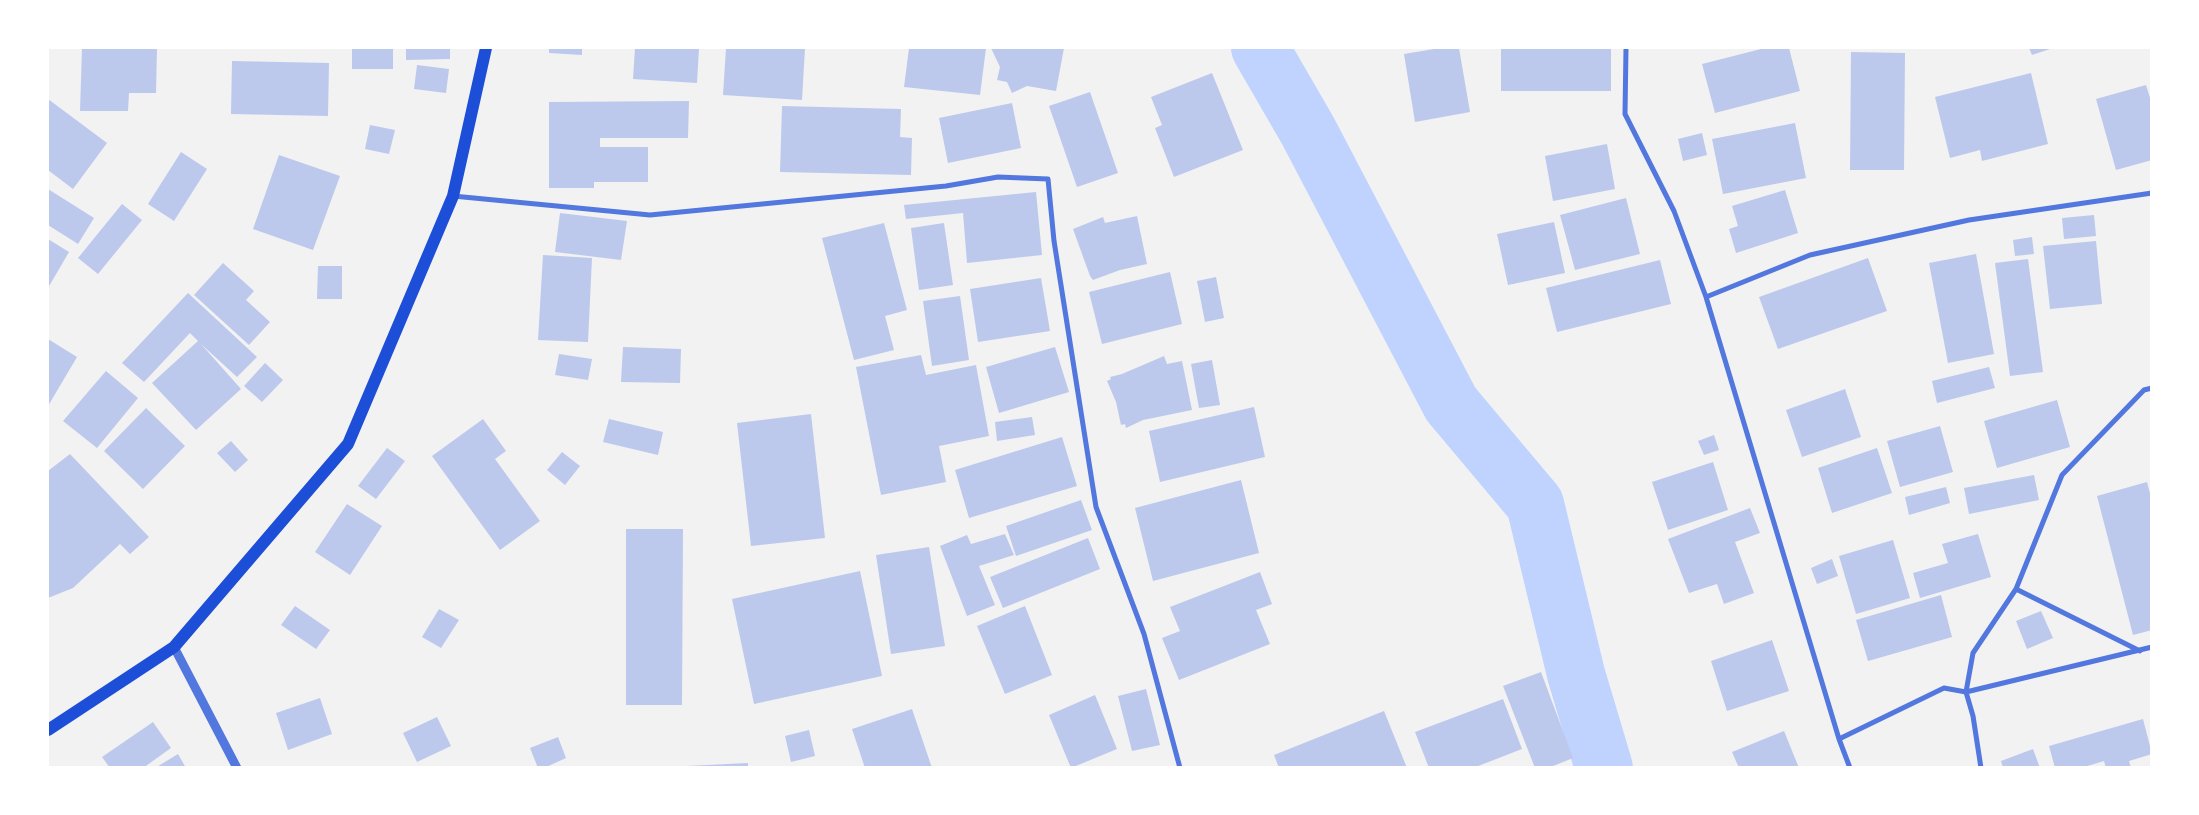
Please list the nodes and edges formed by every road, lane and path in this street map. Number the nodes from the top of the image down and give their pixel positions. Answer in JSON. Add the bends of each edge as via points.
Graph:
{"nodes":[{"id":1,"x":486,"y":48,"type":"edge"},
{"id":2,"x":1626,"y":48,"type":"edge"},
{"id":3,"x":2152,"y":193,"type":"edge"},
{"id":4,"x":453,"y":196,"type":"junction"},
{"id":5,"x":1706,"y":297,"type":"junction"},
{"id":6,"x":2152,"y":388,"type":"edge"},
{"id":7,"x":2016,"y":590,"type":"junction"},
{"id":8,"x":174,"y":646,"type":"junction"},
{"id":9,"x":2152,"y":647,"type":"edge"},
{"id":10,"x":2140,"y":651,"type":"junction"},
{"id":11,"x":1966,"y":692,"type":"junction"},
{"id":12,"x":48,"y":730,"type":"edge"},
{"id":13,"x":1839,"y":739,"type":"junction"},
{"id":14,"x":237,"y":768,"type":"edge"},
{"id":15,"x":1180,"y":768,"type":"edge"},
{"id":16,"x":1850,"y":768,"type":"edge"},
{"id":17,"x":1981,"y":768,"type":"edge"}],
"edges":[{"from":1,"to":4,"type":"main road"},
{"from":2,"to":5,"type":"street","via":[[1625,114],[1674,211]]},
{"from":3,"to":5,"type":"street","via":[[1969,220],[1810,256]]},
{"from":4,"to":8,"type":"main road","via":[[348,444]]},
{"from":4,"to":15,"type":"street","via":[[650,215],[946,186],[998,177],[1048,179],[1054,241],[1096,507],[1144,634]]},
{"from":5,"to":13,"type":"street"},
{"from":6,"to":7,"type":"street","via":[[2144,390],[2062,475]]},
{"from":7,"to":10,"type":"street"},
{"from":7,"to":11,"type":"street","via":[[1973,653]]},
{"from":8,"to":12,"type":"main road"},
{"from":8,"to":14,"type":"street"},
{"from":9,"to":10,"type":"street"},
{"from":10,"to":11,"type":"street"},
{"from":11,"to":13,"type":"street","via":[[1944,688]]},
{"from":11,"to":17,"type":"street"},
{"from":13,"to":16,"type":"street"}]}
